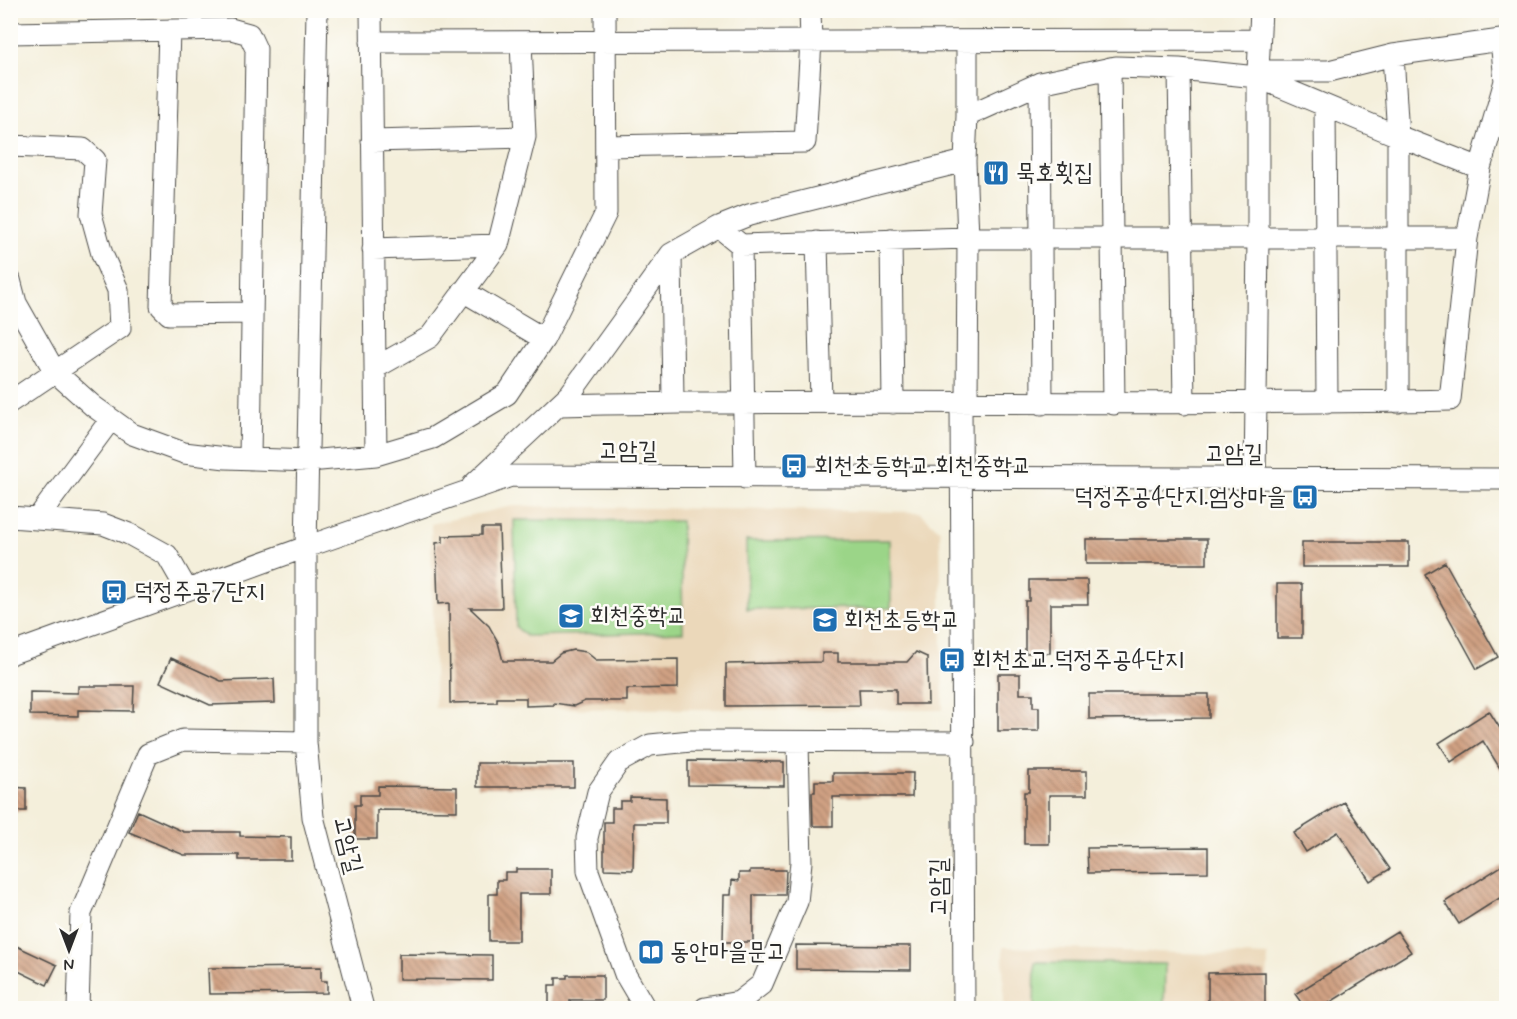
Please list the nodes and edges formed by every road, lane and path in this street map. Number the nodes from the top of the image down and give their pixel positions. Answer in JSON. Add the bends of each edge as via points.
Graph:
{"nodes":[{"id":1,"x":317,"y":10,"type":"edge"},
{"id":2,"x":370,"y":10,"type":"edge"},
{"id":3,"x":604,"y":10,"type":"edge"},
{"id":4,"x":810,"y":10,"type":"edge"},
{"id":5,"x":1261,"y":10,"type":"edge"},
{"id":6,"x":169,"y":30,"type":"junction"},
{"id":7,"x":10,"y":33,"type":"edge"},
{"id":8,"x":1259,"y":40,"type":"junction"},
{"id":9,"x":811,"y":41,"type":"junction"},
{"id":10,"x":966,"y":41,"type":"junction"},
{"id":11,"x":371,"y":42,"type":"junction"},
{"id":12,"x":521,"y":42,"type":"junction"},
{"id":13,"x":606,"y":42,"type":"junction"},
{"id":14,"x":1393,"y":54,"type":"junction"},
{"id":15,"x":1110,"y":68,"type":"junction"},
{"id":16,"x":1179,"y":69,"type":"junction"},
{"id":17,"x":1257,"y":74,"type":"junction"},
{"id":18,"x":1040,"y":83,"type":"junction"},
{"id":19,"x":1325,"y":106,"type":"junction"},
{"id":20,"x":967,"y":116,"type":"junction"},
{"id":21,"x":525,"y":136,"type":"junction"},
{"id":22,"x":1398,"y":136,"type":"junction"},
{"id":23,"x":372,"y":141,"type":"junction"},
{"id":24,"x":10,"y":146,"type":"edge"},
{"id":25,"x":606,"y":146,"type":"junction"},
{"id":26,"x":965,"y":161,"type":"junction"},
{"id":27,"x":1480,"y":168,"type":"junction"},
{"id":28,"x":719,"y":227,"type":"junction"},
{"id":29,"x":968,"y":238,"type":"junction"},
{"id":30,"x":1042,"y":238,"type":"junction"},
{"id":31,"x":1112,"y":238,"type":"junction"},
{"id":32,"x":1183,"y":238,"type":"junction"},
{"id":33,"x":1258,"y":238,"type":"junction"},
{"id":34,"x":1327,"y":238,"type":"junction"},
{"id":35,"x":1399,"y":238,"type":"junction"},
{"id":36,"x":1467,"y":238,"type":"junction"},
{"id":37,"x":891,"y":240,"type":"junction"},
{"id":38,"x":817,"y":242,"type":"junction"},
{"id":39,"x":498,"y":245,"type":"junction"},
{"id":40,"x":741,"y":245,"type":"junction"},
{"id":41,"x":374,"y":249,"type":"junction"},
{"id":42,"x":671,"y":254,"type":"junction"},
{"id":43,"x":10,"y":280,"type":"edge"},
{"id":44,"x":463,"y":291,"type":"junction"},
{"id":45,"x":252,"y":313,"type":"junction"},
{"id":46,"x":544,"y":339,"type":"junction"},
{"id":47,"x":375,"y":368,"type":"junction"},
{"id":48,"x":55,"y":372,"type":"junction"},
{"id":49,"x":10,"y":402,"type":"edge"},
{"id":50,"x":673,"y":402,"type":"junction"},
{"id":51,"x":821,"y":402,"type":"junction"},
{"id":52,"x":1398,"y":402,"type":"junction"},
{"id":53,"x":746,"y":403,"type":"junction"},
{"id":54,"x":893,"y":404,"type":"junction"},
{"id":55,"x":964,"y":404,"type":"junction"},
{"id":56,"x":1042,"y":404,"type":"junction"},
{"id":57,"x":1114,"y":404,"type":"junction"},
{"id":58,"x":1184,"y":404,"type":"junction"},
{"id":59,"x":1327,"y":404,"type":"junction"},
{"id":60,"x":560,"y":405,"type":"junction"},
{"id":61,"x":1255,"y":405,"type":"junction"},
{"id":62,"x":111,"y":419,"type":"junction"},
{"id":63,"x":376,"y":454,"type":"junction"},
{"id":64,"x":250,"y":459,"type":"junction"},
{"id":65,"x":309,"y":461,"type":"junction"},
{"id":66,"x":745,"y":478,"type":"junction"},
{"id":67,"x":962,"y":478,"type":"junction"},
{"id":68,"x":1255,"y":479,"type":"junction"},
{"id":69,"x":1506,"y":479,"type":"edge"},
{"id":70,"x":464,"y":494,"type":"junction"},
{"id":71,"x":10,"y":517,"type":"edge"},
{"id":72,"x":37,"y":519,"type":"junction"},
{"id":73,"x":306,"y":547,"type":"junction"},
{"id":74,"x":187,"y":590,"type":"junction"},
{"id":75,"x":10,"y":654,"type":"edge"},
{"id":76,"x":306,"y":742,"type":"junction"},
{"id":77,"x":964,"y":742,"type":"junction"},
{"id":78,"x":798,"y":743,"type":"junction"},
{"id":79,"x":78,"y":1008,"type":"edge"},
{"id":80,"x":363,"y":1008,"type":"edge"},
{"id":81,"x":645,"y":1008,"type":"edge"},
{"id":82,"x":705,"y":1008,"type":"edge"},
{"id":83,"x":964,"y":1008,"type":"edge"}],
"edges":[{"from":1,"to":65,"type":"street"},
{"from":2,"to":11,"type":"street"},
{"from":3,"to":13,"type":"street"},
{"from":4,"to":9,"type":"street"},
{"from":5,"to":8,"type":"street"},
{"from":6,"to":7,"type":"street"},
{"from":6,"to":45,"type":"street","via":[[231,29],[249,34],[256,48]]},
{"from":6,"to":45,"type":"street","via":[[161,306],[169,314]]},
{"from":8,"to":10,"type":"street"},
{"from":8,"to":17,"type":"street"},
{"from":9,"to":10,"type":"street"},
{"from":9,"to":13,"type":"street"},
{"from":9,"to":25,"type":"street","via":[[805,142]]},
{"from":10,"to":20,"type":"street"},
{"from":11,"to":12,"type":"street"},
{"from":11,"to":23,"type":"street"},
{"from":12,"to":13,"type":"street"},
{"from":12,"to":21,"type":"street"},
{"from":13,"to":25,"type":"street"},
{"from":14,"to":17,"type":"street","via":[[1329,71]]},
{"from":14,"to":22,"type":"street"},
{"from":14,"to":27,"type":"street","via":[[1501,40],[1505,81]]},
{"from":15,"to":16,"type":"street"},
{"from":15,"to":18,"type":"street"},
{"from":15,"to":31,"type":"street"},
{"from":16,"to":17,"type":"street"},
{"from":16,"to":32,"type":"street"},
{"from":17,"to":19,"type":"street"},
{"from":17,"to":33,"type":"street"},
{"from":18,"to":20,"type":"street"},
{"from":18,"to":30,"type":"street"},
{"from":19,"to":22,"type":"street"},
{"from":19,"to":34,"type":"street"},
{"from":20,"to":26,"type":"street"},
{"from":21,"to":23,"type":"street"},
{"from":21,"to":39,"type":"street"},
{"from":22,"to":27,"type":"street"},
{"from":22,"to":35,"type":"street"},
{"from":23,"to":41,"type":"street"},
{"from":24,"to":48,"type":"street","via":[[83,149],[95,160],[91,214],[102,254],[118,290],[120,328]]},
{"from":25,"to":46,"type":"street","via":[[606,213]]},
{"from":26,"to":28,"type":"street","via":[[749,215]]},
{"from":26,"to":29,"type":"street"},
{"from":27,"to":36,"type":"street"},
{"from":28,"to":40,"type":"street"},
{"from":28,"to":42,"type":"street"},
{"from":29,"to":30,"type":"street"},
{"from":29,"to":37,"type":"street"},
{"from":29,"to":55,"type":"street"},
{"from":30,"to":31,"type":"street"},
{"from":30,"to":56,"type":"street"},
{"from":31,"to":32,"type":"street"},
{"from":31,"to":57,"type":"street"},
{"from":32,"to":33,"type":"street"},
{"from":32,"to":58,"type":"street"},
{"from":33,"to":34,"type":"street"},
{"from":33,"to":61,"type":"street"},
{"from":34,"to":35,"type":"street"},
{"from":34,"to":59,"type":"street"},
{"from":35,"to":36,"type":"street"},
{"from":35,"to":52,"type":"street"},
{"from":36,"to":52,"type":"street","via":[[1450,400]]},
{"from":37,"to":38,"type":"street"},
{"from":37,"to":54,"type":"street"},
{"from":38,"to":40,"type":"street"},
{"from":38,"to":51,"type":"street"},
{"from":39,"to":41,"type":"street"},
{"from":39,"to":44,"type":"street"},
{"from":40,"to":53,"type":"street"},
{"from":41,"to":47,"type":"street"},
{"from":42,"to":50,"type":"street"},
{"from":42,"to":60,"type":"street"},
{"from":43,"to":48,"type":"street","via":[[16,303]]},
{"from":44,"to":46,"type":"street"},
{"from":44,"to":47,"type":"street","via":[[430,337]]},
{"from":45,"to":64,"type":"street"},
{"from":46,"to":63,"type":"street","via":[[507,394],[433,438]]},
{"from":47,"to":63,"type":"street"},
{"from":48,"to":49,"type":"street"},
{"from":48,"to":62,"type":"street"},
{"from":50,"to":53,"type":"street"},
{"from":50,"to":60,"type":"street"},
{"from":51,"to":53,"type":"street"},
{"from":51,"to":54,"type":"street"},
{"from":52,"to":59,"type":"street"},
{"from":53,"to":66,"type":"street"},
{"from":54,"to":55,"type":"street"},
{"from":55,"to":56,"type":"street"},
{"from":55,"to":67,"type":"street"},
{"from":56,"to":57,"type":"street"},
{"from":57,"to":58,"type":"street"},
{"from":58,"to":61,"type":"street"},
{"from":59,"to":61,"type":"street"},
{"from":60,"to":70,"type":"street"},
{"from":61,"to":68,"type":"street"},
{"from":62,"to":64,"type":"street","via":[[132,434],[184,453]]},
{"from":62,"to":72,"type":"street"},
{"from":63,"to":65,"type":"street"},
{"from":64,"to":65,"type":"street"},
{"from":65,"to":73,"type":"street"},
{"from":66,"to":67,"type":"street","name":"고암길"},
{"from":66,"to":70,"type":"street","name":"고암길","via":[[511,476]]},
{"from":67,"to":68,"type":"street","name":"고암길"},
{"from":67,"to":77,"type":"street","name":"고암길"},
{"from":68,"to":69,"type":"street","name":"고암길"},
{"from":70,"to":73,"type":"street","name":"고암길"},
{"from":71,"to":72,"type":"street"},
{"from":72,"to":74,"type":"street","via":[[103,524],[129,534],[166,555]]},
{"from":73,"to":74,"type":"street","name":"고암길"},
{"from":73,"to":76,"type":"street","name":"고암길"},
{"from":74,"to":75,"type":"street","name":"고암길"},
{"from":76,"to":79,"type":"street","via":[[183,740],[148,754],[81,913]]},
{"from":76,"to":80,"type":"street","name":"고암길","via":[[313,817]]},
{"from":77,"to":78,"type":"street"},
{"from":77,"to":83,"type":"street","name":"고암길"},
{"from":78,"to":81,"type":"street","via":[[692,741],[650,745],[619,762],[598,792],[587,838],[588,871],[625,974]]},
{"from":78,"to":82,"type":"street","via":[[801,862],[797,902],[762,984],[739,1002]]}]}
